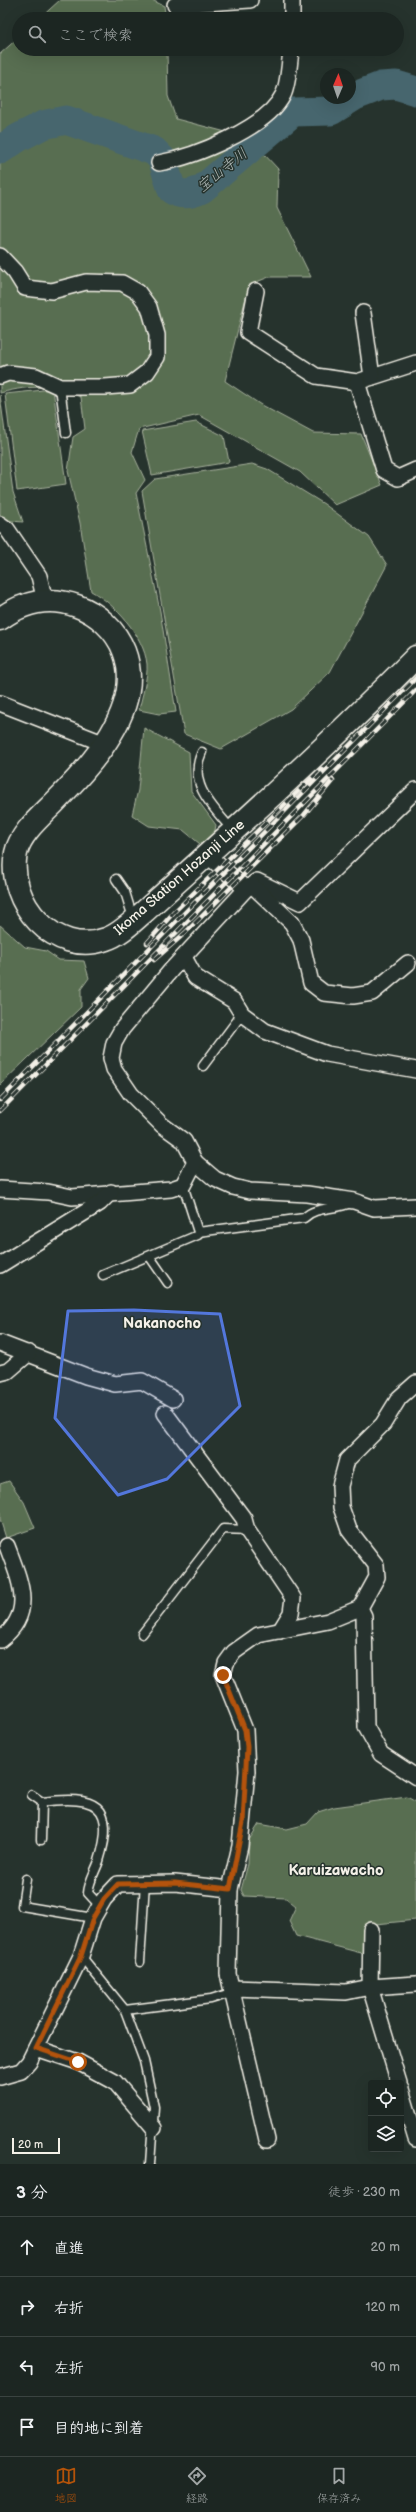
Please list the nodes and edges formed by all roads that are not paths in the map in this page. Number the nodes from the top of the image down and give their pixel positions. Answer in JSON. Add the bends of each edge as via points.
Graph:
{"nodes":[{"id":1,"x":250,"y":0,"type":"edge"},
{"id":2,"x":292,"y":0,"type":"edge"},
{"id":3,"x":176,"y":5,"type":"dead end"},
{"id":4,"x":292,"y":12,"type":"edge"},
{"id":5,"x":287,"y":56,"type":"edge"},
{"id":6,"x":163,"y":162,"type":"dead end"},
{"id":7,"x":0,"y":256,"type":"edge"},
{"id":8,"x":256,"y":291,"type":"dead end"},
{"id":9,"x":363,"y":313,"type":"dead end"},
{"id":10,"x":416,"y":363,"type":"edge"},
{"id":11,"x":0,"y":376,"type":"edge"},
{"id":12,"x":372,"y":377,"type":"junction"},
{"id":13,"x":357,"y":382,"type":"junction"},
{"id":14,"x":60,"y":387,"type":"junction"},
{"id":15,"x":66,"y":433,"type":"dead end"},
{"id":16,"x":416,"y":470,"type":"edge"},
{"id":17,"x":0,"y":524,"type":"edge"},
{"id":18,"x":44,"y":600,"type":"junction"},
{"id":19,"x":0,"y":619,"type":"edge"},
{"id":20,"x":416,"y":657,"type":"edge"},
{"id":21,"x":0,"y":703,"type":"edge"},
{"id":22,"x":105,"y":744,"type":"junction"},
{"id":23,"x":202,"y":752,"type":"dead end"},
{"id":24,"x":416,"y":790,"type":"edge"},
{"id":25,"x":234,"y":832,"type":"junction"},
{"id":26,"x":207,"y":855,"type":"junction"},
{"id":27,"x":116,"y":879,"type":"dead end"},
{"id":28,"x":249,"y":887,"type":"junction"},
{"id":29,"x":134,"y":920,"type":"junction"},
{"id":30,"x":184,"y":958,"type":"junction"},
{"id":31,"x":408,"y":963,"type":"dead end"},
{"id":32,"x":242,"y":1014,"type":"junction"},
{"id":33,"x":203,"y":1066,"type":"dead end"},
{"id":34,"x":416,"y":1070,"type":"edge"},
{"id":35,"x":195,"y":1162,"type":"junction"},
{"id":36,"x":183,"y":1185,"type":"junction"},
{"id":37,"x":0,"y":1189,"type":"edge"},
{"id":38,"x":111,"y":1192,"type":"junction"},
{"id":39,"x":354,"y":1201,"type":"junction"},
{"id":40,"x":416,"y":1206,"type":"edge"},
{"id":41,"x":198,"y":1232,"type":"junction"},
{"id":42,"x":150,"y":1257,"type":"junction"},
{"id":43,"x":0,"y":1265,"type":"edge"},
{"id":44,"x":103,"y":1275,"type":"dead end"},
{"id":45,"x":168,"y":1283,"type":"dead end"},
{"id":46,"x":0,"y":1343,"type":"edge"},
{"id":47,"x":30,"y":1353,"type":"junction"},
{"id":48,"x":0,"y":1373,"type":"edge"},
{"id":49,"x":416,"y":1383,"type":"edge"},
{"id":50,"x":173,"y":1399,"type":"dead end"},
{"id":51,"x":165,"y":1413,"type":"dead end"},
{"id":52,"x":247,"y":1530,"type":"junction"},
{"id":53,"x":4,"y":1543,"type":"edge"},
{"id":54,"x":360,"y":1608,"type":"junction"},
{"id":55,"x":280,"y":1631,"type":"junction"},
{"id":56,"x":142,"y":1634,"type":"dead end"},
{"id":57,"x":0,"y":1640,"type":"edge"},
{"id":58,"x":416,"y":1777,"type":"edge"},
{"id":59,"x":32,"y":1795,"type":"dead end"},
{"id":60,"x":42,"y":1802,"type":"junction"},
{"id":61,"x":41,"y":1840,"type":"dead end"},
{"id":62,"x":26,"y":1879,"type":"dead end"},
{"id":63,"x":145,"y":1882,"type":"junction"},
{"id":64,"x":230,"y":1889,"type":"junction"},
{"id":65,"x":96,"y":1912,"type":"junction"},
{"id":66,"x":372,"y":1930,"type":"dead end"},
{"id":67,"x":81,"y":1956,"type":"junction"},
{"id":68,"x":140,"y":1962,"type":"dead end"},
{"id":69,"x":416,"y":1984,"type":"edge"},
{"id":70,"x":370,"y":1987,"type":"junction"},
{"id":71,"x":233,"y":1990,"type":"junction"},
{"id":72,"x":125,"y":2010,"type":"junction"},
{"id":73,"x":36,"y":2048,"type":"junction"},
{"id":74,"x":0,"y":2077,"type":"edge"},
{"id":75,"x":398,"y":2080,"type":"edge"},
{"id":76,"x":404,"y":2099,"type":"edge"},
{"id":77,"x":154,"y":2128,"type":"junction"},
{"id":78,"x":416,"y":2139,"type":"edge"},
{"id":79,"x":267,"y":2140,"type":"dead end"},
{"id":80,"x":150,"y":2164,"type":"edge"}],
"edges":[{"from":1,"to":3,"type":"street"},
{"from":2,"to":4,"type":"street"},
{"from":5,"to":6,"type":"street","via":[[284,94],[270,113],[204,151]]},
{"from":7,"to":14,"type":"street","via":[[25,288],[52,291],[86,282],[122,283],[138,292],[149,307],[157,335],[157,357],[147,372],[130,385]]},
{"from":8,"to":13,"type":"street","via":[[248,332],[316,376]]},
{"from":9,"to":12,"type":"street"},
{"from":10,"to":12,"type":"street"},
{"from":11,"to":14,"type":"street","via":[[8,373],[36,376]]},
{"from":12,"to":13,"type":"street"},
{"from":13,"to":16,"type":"street","via":[[384,470],[398,478]]},
{"from":14,"to":15,"type":"lane"},
{"from":17,"to":18,"type":"street","via":[[7,529],[39,576]]},
{"from":18,"to":19,"type":"main road","name":"Ikoma Station Hozanji Line","via":[[24,604]]},
{"from":18,"to":22,"type":"main road","name":"Ikoma Station Hozanji Line","via":[[68,602],[90,610],[121,644],[129,665],[129,688],[122,711]]},
{"from":20,"to":25,"type":"main road","name":"Ikoma Station Hozanji Line"},
{"from":21,"to":22,"type":"street"},
{"from":22,"to":29,"type":"main road","name":"Ikoma Station Hozanji Line","via":[[86,770],[32,826],[16,851],[14,876],[22,901],[39,924],[61,937],[83,942],[107,939]]},
{"from":23,"to":25,"type":"lane","via":[[198,762],[197,780],[205,797]]},
{"from":24,"to":28,"type":"street","via":[[300,902],[257,881]]},
{"from":25,"to":26,"type":"main road","name":"Ikoma Station Hozanji Line"},
{"from":26,"to":28,"type":"street"},
{"from":26,"to":29,"type":"main road","name":"Ikoma Station Hozanji Line"},
{"from":27,"to":29,"type":"lane","via":[[125,892]]},
{"from":28,"to":30,"type":"street"},
{"from":28,"to":31,"type":"street","via":[[292,923],[301,940],[311,983],[324,993],[353,996],[372,994]]},
{"from":30,"to":32,"type":"street","via":[[194,977],[234,1001]]},
{"from":30,"to":35,"type":"street","via":[[122,1029],[114,1043],[111,1058],[114,1070],[131,1094],[162,1125],[184,1141]]},
{"from":32,"to":33,"type":"lane"},
{"from":32,"to":34,"type":"street","via":[[265,1031],[327,1054]]},
{"from":35,"to":36,"type":"street"},
{"from":35,"to":39,"type":"street","via":[[215,1179],[233,1187]]},
{"from":36,"to":38,"type":"street"},
{"from":36,"to":41,"type":"lane"},
{"from":37,"to":38,"type":"street","via":[[41,1191],[72,1197]]},
{"from":38,"to":43,"type":"street","via":[[100,1204]]},
{"from":39,"to":40,"type":"street","via":[[374,1208]]},
{"from":39,"to":41,"type":"lane","via":[[342,1208],[317,1209],[304,1218]]},
{"from":41,"to":42,"type":"lane","via":[[198,1236]]},
{"from":42,"to":44,"type":"lane"},
{"from":42,"to":45,"type":"lane"},
{"from":46,"to":47,"type":"street"},
{"from":47,"to":48,"type":"street","via":[[8,1371]]},
{"from":47,"to":50,"type":"street","via":[[86,1376],[115,1384],[142,1380]]},
{"from":49,"to":54,"type":"street","via":[[399,1398],[383,1424],[364,1440],[348,1460],[340,1486],[341,1507],[349,1530],[376,1566],[377,1577]]},
{"from":51,"to":52,"type":"street","via":[[244,1519]]},
{"from":52,"to":55,"type":"street","via":[[293,1598],[291,1613]]},
{"from":52,"to":56,"type":"lane","via":[[223,1529]]},
{"from":53,"to":57,"type":"street","via":[[23,1589],[19,1618],[11,1631]]},
{"from":54,"to":55,"type":"street","via":[[328,1621]]},
{"from":54,"to":58,"type":"street","via":[[364,1616],[366,1727],[381,1754]]},
{"from":55,"to":64,"type":"street","via":[[258,1635],[247,1641],[226,1663],[223,1675],[245,1730],[247,1747],[243,1822]]},
{"from":59,"to":60,"type":"lane"},
{"from":60,"to":61,"type":"lane"},
{"from":60,"to":65,"type":"lane","via":[[85,1800],[96,1804],[104,1818],[106,1830],[103,1847],[88,1886],[88,1893]]},
{"from":62,"to":65,"type":"lane","via":[[22,1906]]},
{"from":63,"to":64,"type":"street"},
{"from":63,"to":65,"type":"street","via":[[118,1884]]},
{"from":63,"to":68,"type":"lane"},
{"from":64,"to":71,"type":"street","via":[[228,1974]]},
{"from":65,"to":67,"type":"street"},
{"from":66,"to":70,"type":"street"},
{"from":67,"to":72,"type":"lane"},
{"from":67,"to":73,"type":"street"},
{"from":69,"to":70,"type":"street"},
{"from":70,"to":71,"type":"street","via":[[346,1992]]},
{"from":70,"to":75,"type":"street"},
{"from":71,"to":72,"type":"lane","via":[[211,1999]]},
{"from":71,"to":79,"type":"street"},
{"from":72,"to":77,"type":"lane","via":[[144,2061],[154,2106]]},
{"from":73,"to":74,"type":"street","via":[[29,2062],[20,2071]]},
{"from":73,"to":77,"type":"street","via":[[78,2062],[115,2082]]},
{"from":76,"to":78,"type":"street"},
{"from":77,"to":80,"type":"lane","via":[[151,2132]]}]}
